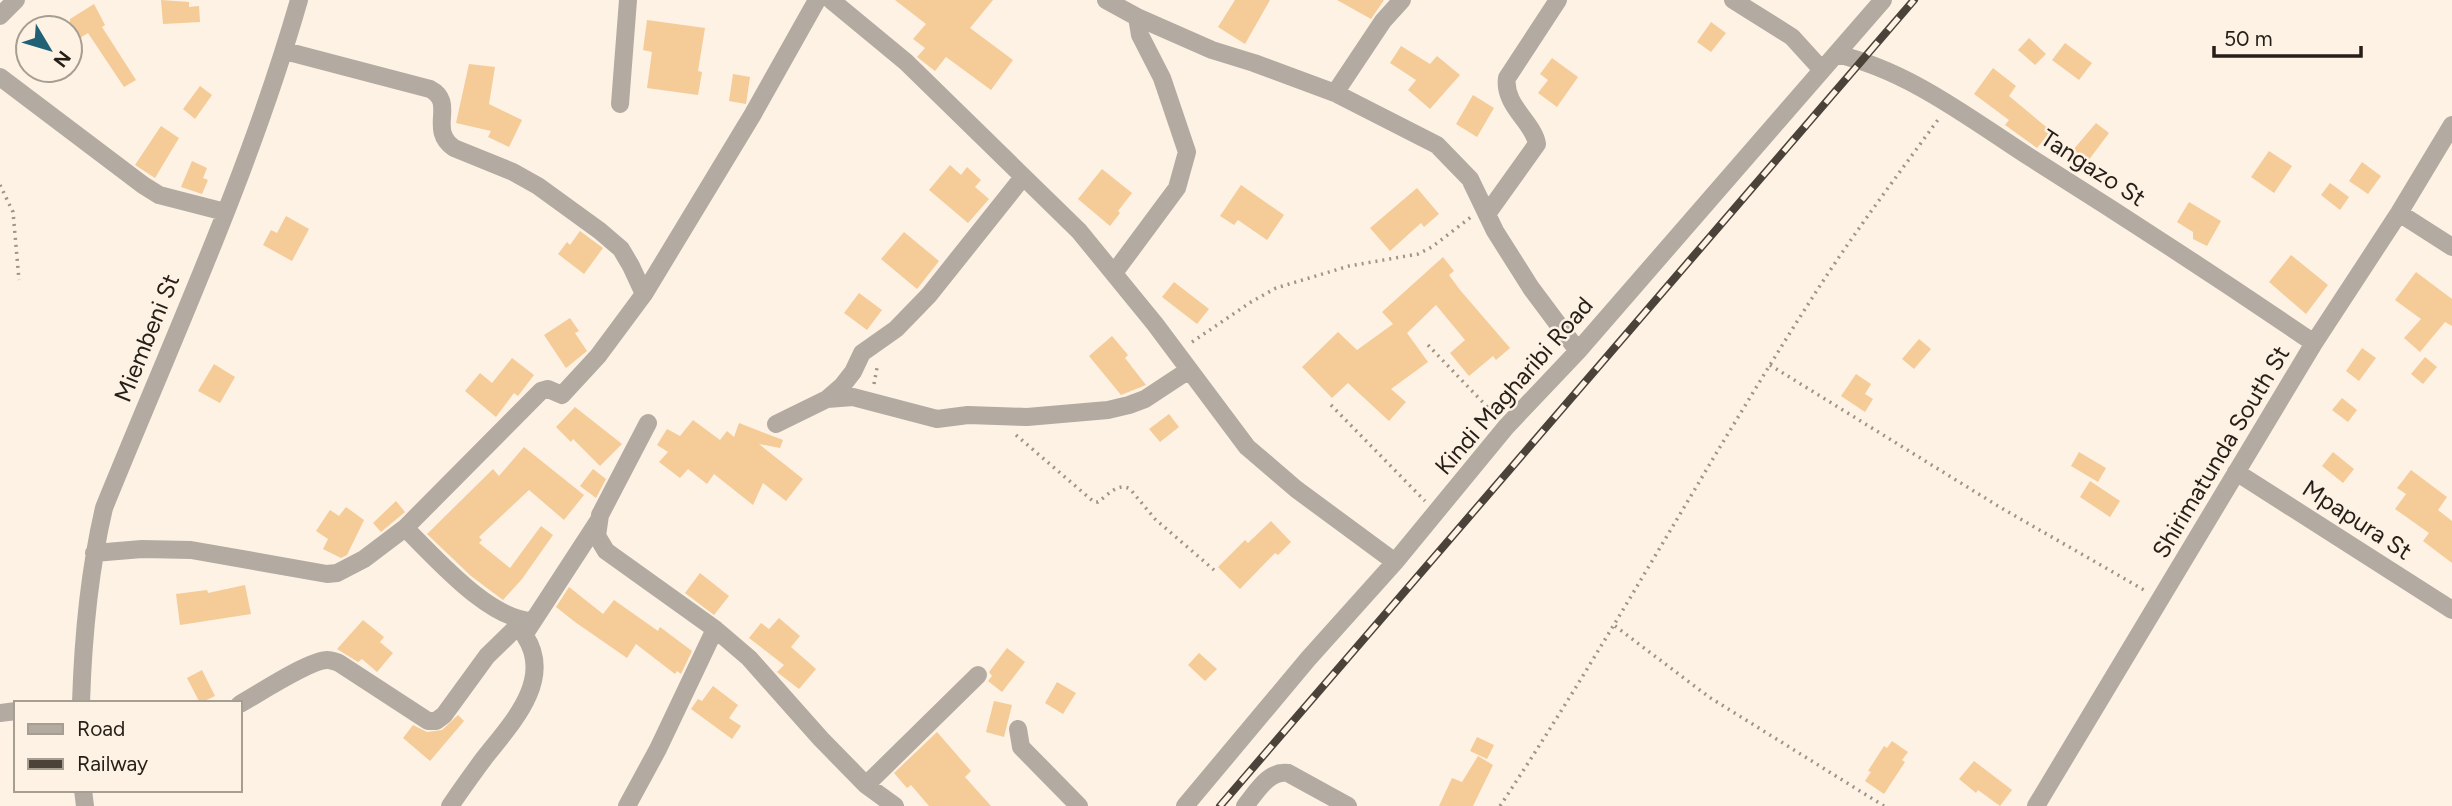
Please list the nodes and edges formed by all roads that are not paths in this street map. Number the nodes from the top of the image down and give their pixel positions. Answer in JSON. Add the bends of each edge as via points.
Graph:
{"nodes":[{"id":1,"x":16,"y":0,"type":"edge"},
{"id":2,"x":299,"y":0,"type":"edge"},
{"id":3,"x":628,"y":0,"type":"edge"},
{"id":4,"x":817,"y":0,"type":"edge"},
{"id":5,"x":831,"y":0,"type":"edge"},
{"id":6,"x":1106,"y":0,"type":"edge"},
{"id":7,"x":1402,"y":0,"type":"edge"},
{"id":8,"x":1558,"y":0,"type":"edge"},
{"id":9,"x":1733,"y":0,"type":"edge"},
{"id":10,"x":1883,"y":0,"type":"edge"},
{"id":11,"x":0,"y":16,"type":"edge"},
{"id":12,"x":1137,"y":17,"type":"junction"},
{"id":13,"x":285,"y":51,"type":"junction"},
{"id":14,"x":1836,"y":54,"type":"junction"},
{"id":15,"x":1822,"y":70,"type":"junction"},
{"id":16,"x":0,"y":77,"type":"edge"},
{"id":17,"x":1335,"y":93,"type":"junction"},
{"id":18,"x":620,"y":104,"type":"dead end"},
{"id":19,"x":2452,"y":125,"type":"edge"},
{"id":20,"x":1023,"y":177,"type":"junction"},
{"id":21,"x":1485,"y":211,"type":"junction"},
{"id":22,"x":225,"y":212,"type":"junction"},
{"id":23,"x":2399,"y":213,"type":"junction"},
{"id":24,"x":2452,"y":247,"type":"edge"},
{"id":25,"x":1114,"y":273,"type":"junction"},
{"id":26,"x":644,"y":294,"type":"junction"},
{"id":27,"x":2314,"y":344,"type":"junction"},
{"id":28,"x":1578,"y":351,"type":"junction"},
{"id":29,"x":1189,"y":370,"type":"junction"},
{"id":30,"x":827,"y":399,"type":"junction"},
{"id":31,"x":648,"y":423,"type":"dead end"},
{"id":32,"x":776,"y":425,"type":"dead end"},
{"id":33,"x":2236,"y":472,"type":"junction"},
{"id":34,"x":600,"y":519,"type":"junction"},
{"id":35,"x":405,"y":528,"type":"junction"},
{"id":36,"x":93,"y":553,"type":"junction"},
{"id":37,"x":1395,"y":562,"type":"junction"},
{"id":38,"x":2452,"y":610,"type":"edge"},
{"id":39,"x":528,"y":621,"type":"junction"},
{"id":40,"x":715,"y":629,"type":"junction"},
{"id":41,"x":978,"y":675,"type":"dead end"},
{"id":42,"x":77,"y":701,"type":"edge"},
{"id":43,"x":242,"y":703,"type":"edge"},
{"id":44,"x":1018,"y":729,"type":"dead end"},
{"id":45,"x":866,"y":785,"type":"junction"},
{"id":46,"x":450,"y":806,"type":"edge"},
{"id":47,"x":627,"y":806,"type":"edge"},
{"id":48,"x":895,"y":806,"type":"edge"},
{"id":49,"x":1079,"y":806,"type":"edge"},
{"id":50,"x":1185,"y":806,"type":"edge"},
{"id":51,"x":1245,"y":806,"type":"edge"},
{"id":52,"x":1348,"y":806,"type":"edge"},
{"id":53,"x":2036,"y":806,"type":"edge"}],
"edges":[{"from":1,"to":11,"type":"street"},
{"from":2,"to":13,"type":"street","name":"Miembeni St"},
{"from":3,"to":18,"type":"street"},
{"from":4,"to":26,"type":"street"},
{"from":5,"to":20,"type":"street","via":[[906,62]]},
{"from":6,"to":12,"type":"street"},
{"from":7,"to":17,"type":"street"},
{"from":8,"to":21,"type":"street","via":[[1507,78],[1518,114],[1537,144]]},
{"from":9,"to":15,"type":"street","via":[[1792,37]]},
{"from":10,"to":14,"type":"street","name":"Kindi Magharibi Road"},
{"from":12,"to":17,"type":"street","via":[[1212,50]]},
{"from":12,"to":25,"type":"street","via":[[1187,152],[1177,188]]},
{"from":13,"to":22,"type":"street","name":"Miembeni St"},
{"from":13,"to":26,"type":"street","via":[[438,93],[446,142],[538,186],[600,231],[621,249]]},
{"from":14,"to":15,"type":"street","name":"Kindi Magharibi Road"},
{"from":14,"to":27,"type":"street","name":"Tangazo St","via":[[1861,60],[1949,104]]},
{"from":15,"to":28,"type":"street","name":"Kindi Magharibi Road"},
{"from":16,"to":22,"type":"street","via":[[143,186],[159,195]]},
{"from":17,"to":21,"type":"street","via":[[1437,145],[1470,179]]},
{"from":19,"to":23,"type":"street","name":"Shirimatunda South St"},
{"from":20,"to":25,"type":"street"},
{"from":20,"to":30,"type":"street","via":[[929,295],[862,353],[853,372]]},
{"from":21,"to":28,"type":"street","via":[[1531,288]]},
{"from":22,"to":36,"type":"street","name":"Miembeni St","via":[[104,509]]},
{"from":23,"to":24,"type":"street"},
{"from":23,"to":27,"type":"street","name":"Shirimatunda South St"},
{"from":25,"to":29,"type":"street"},
{"from":26,"to":35,"type":"street","via":[[567,392],[541,391]]},
{"from":27,"to":33,"type":"street","name":"Shirimatunda South St"},
{"from":28,"to":37,"type":"street","name":"Kindi Magharibi Road","via":[[1506,427]]},
{"from":29,"to":30,"type":"street","via":[[1145,399],[1108,410],[1016,418],[968,415],[937,419],[853,397]]},
{"from":29,"to":37,"type":"street","via":[[1247,447]]},
{"from":30,"to":32,"type":"street"},
{"from":31,"to":34,"type":"street"},
{"from":33,"to":38,"type":"street","name":"Mpapura St"},
{"from":33,"to":53,"type":"street","name":"Shirimatunda South St"},
{"from":34,"to":39,"type":"street"},
{"from":34,"to":40,"type":"street","via":[[597,536],[607,551]]},
{"from":35,"to":36,"type":"street","via":[[350,568],[327,574],[191,550]]},
{"from":35,"to":39,"type":"street","via":[[482,600]]},
{"from":36,"to":42,"type":"street","name":"Miembeni St"},
{"from":37,"to":50,"type":"street","name":"Kindi Magharibi Road"},
{"from":39,"to":43,"type":"street","via":[[487,656],[436,721],[428,721],[330,660]]},
{"from":39,"to":46,"type":"street","via":[[525,636],[535,658],[526,700]]},
{"from":40,"to":45,"type":"street","via":[[749,658]]},
{"from":40,"to":47,"type":"street"},
{"from":41,"to":45,"type":"street"},
{"from":44,"to":49,"type":"street","via":[[1021,747]]},
{"from":45,"to":48,"type":"street"},
{"from":51,"to":52,"type":"street","via":[[1280,772]]}]}
